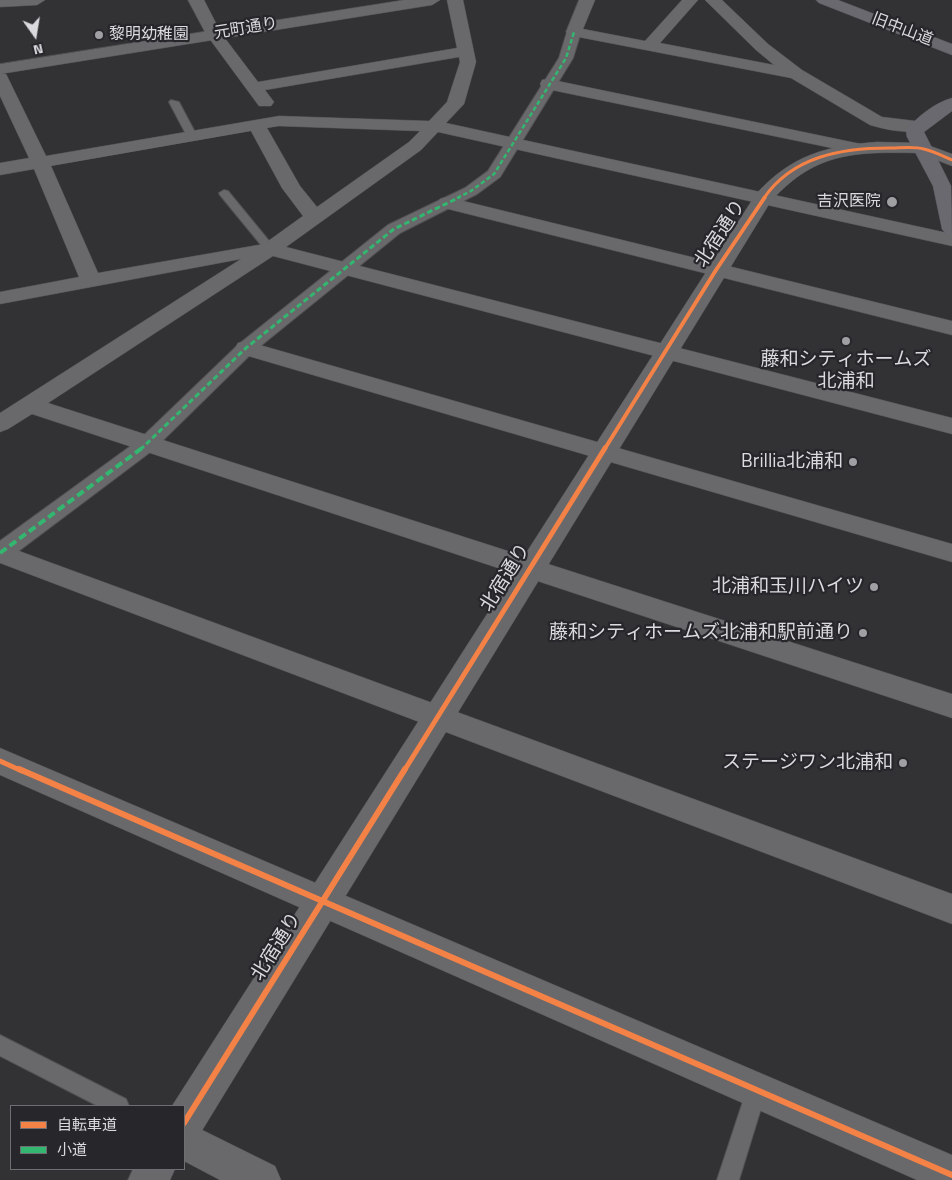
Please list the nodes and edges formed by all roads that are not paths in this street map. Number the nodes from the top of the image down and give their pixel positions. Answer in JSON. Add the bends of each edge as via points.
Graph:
{"nodes":[{"id":1,"x":37,"y":0,"type":"edge"},
{"id":2,"x":196,"y":0,"type":"edge"},
{"id":3,"x":432,"y":0,"type":"edge"},
{"id":4,"x":455,"y":0,"type":"edge"},
{"id":5,"x":587,"y":0,"type":"edge"},
{"id":6,"x":690,"y":0,"type":"edge"},
{"id":7,"x":714,"y":0,"type":"edge"},
{"id":8,"x":824,"y":0,"type":"edge"},
{"id":9,"x":0,"y":2,"type":"edge"},
{"id":10,"x":574,"y":32,"type":"junction"},
{"id":11,"x":214,"y":34,"type":"junction"},
{"id":12,"x":648,"y":47,"type":"junction"},
{"id":13,"x":952,"y":50,"type":"edge"},
{"id":14,"x":466,"y":51,"type":"junction"},
{"id":15,"x":0,"y":69,"type":"edge"},
{"id":16,"x":796,"y":74,"type":"junction"},
{"id":17,"x":0,"y":78,"type":"edge"},
{"id":18,"x":548,"y":84,"type":"junction"},
{"id":19,"x":256,"y":87,"type":"junction"},
{"id":20,"x":174,"y":102,"type":"dead end"},
{"id":21,"x":952,"y":103,"type":"edge"},
{"id":22,"x":279,"y":121,"type":"junction"},
{"id":23,"x":256,"y":125,"type":"junction"},
{"id":24,"x":435,"y":126,"type":"junction"},
{"id":25,"x":192,"y":136,"type":"junction"},
{"id":26,"x":920,"y":137,"type":"junction"},
{"id":27,"x":512,"y":143,"type":"junction"},
{"id":28,"x":856,"y":148,"type":"junction"},
{"id":29,"x":952,"y":160,"type":"edge"},
{"id":30,"x":40,"y":162,"type":"junction"},
{"id":31,"x":0,"y":169,"type":"edge"},
{"id":32,"x":224,"y":193,"type":"dead end"},
{"id":33,"x":763,"y":198,"type":"junction"},
{"id":34,"x":447,"y":203,"type":"junction"},
{"id":35,"x":315,"y":218,"type":"junction"},
{"id":36,"x":952,"y":229,"type":"edge"},
{"id":37,"x":952,"y":240,"type":"edge"},
{"id":38,"x":270,"y":249,"type":"junction"},
{"id":39,"x":345,"y":268,"type":"junction"},
{"id":40,"x":716,"y":270,"type":"junction"},
{"id":41,"x":91,"y":280,"type":"junction"},
{"id":42,"x":0,"y":298,"type":"edge"},
{"id":43,"x":952,"y":328,"type":"edge"},
{"id":44,"x":246,"y":348,"type":"junction"},
{"id":45,"x":664,"y":353,"type":"junction"},
{"id":46,"x":29,"y":405,"type":"junction"},
{"id":47,"x":0,"y":424,"type":"edge"},
{"id":48,"x":952,"y":426,"type":"edge"},
{"id":49,"x":146,"y":445,"type":"junction"},
{"id":50,"x":602,"y":452,"type":"junction"},
{"id":51,"x":0,"y":553,"type":"edge"},
{"id":52,"x":952,"y":553,"type":"edge"},
{"id":53,"x":529,"y":570,"type":"junction"},
{"id":54,"x":952,"y":706,"type":"edge"},
{"id":55,"x":438,"y":717,"type":"junction"},
{"id":56,"x":0,"y":761,"type":"edge"},
{"id":57,"x":322,"y":903,"type":"junction"},
{"id":58,"x":952,"y":909,"type":"edge"},
{"id":59,"x":0,"y":1045,"type":"edge"},
{"id":60,"x":757,"y":1088,"type":"junction"},
{"id":61,"x":117,"y":1105,"type":"edge"},
{"id":62,"x":185,"y":1121,"type":"edge"},
{"id":63,"x":185,"y":1141,"type":"edge"},
{"id":64,"x":952,"y":1174,"type":"edge"},
{"id":65,"x":261,"y":1180,"type":"edge"},
{"id":66,"x":728,"y":1180,"type":"edge"}],
"edges":[{"from":1,"to":9,"type":"street"},
{"from":2,"to":11,"type":"street"},
{"from":3,"to":11,"type":"street","name":"元町通り"},
{"from":4,"to":14,"type":"street"},
{"from":5,"to":10,"type":"street"},
{"from":6,"to":12,"type":"street"},
{"from":7,"to":16,"type":"street","via":[[762,47]]},
{"from":8,"to":13,"type":"main road","name":"旧中山道"},
{"from":10,"to":12,"type":"street"},
{"from":10,"to":18,"type":"street","via":[[566,58]]},
{"from":11,"to":15,"type":"street","name":"元町通り"},
{"from":11,"to":19,"type":"street"},
{"from":12,"to":16,"type":"street"},
{"from":14,"to":19,"type":"street"},
{"from":14,"to":24,"type":"street","via":[[468,62],[455,104]]},
{"from":16,"to":26,"type":"street","via":[[876,121]]},
{"from":17,"to":30,"type":"street"},
{"from":18,"to":27,"type":"street"},
{"from":18,"to":28,"type":"street"},
{"from":19,"to":22,"type":"street"},
{"from":20,"to":25,"type":"lane"},
{"from":21,"to":26,"type":"main road"},
{"from":22,"to":23,"type":"street"},
{"from":22,"to":24,"type":"street"},
{"from":23,"to":25,"type":"street"},
{"from":23,"to":35,"type":"street","via":[[292,188]]},
{"from":24,"to":27,"type":"street"},
{"from":24,"to":35,"type":"street","via":[[388,168]]},
{"from":25,"to":30,"type":"street"},
{"from":26,"to":28,"type":"street","name":"北宿通り"},
{"from":26,"to":29,"type":"street"},
{"from":26,"to":36,"type":"main road","via":[[942,186]]},
{"from":27,"to":33,"type":"street"},
{"from":27,"to":34,"type":"street","via":[[494,174],[471,192]]},
{"from":28,"to":33,"type":"street","name":"北宿通り","via":[[824,154],[805,162],[784,174]]},
{"from":30,"to":31,"type":"street"},
{"from":30,"to":41,"type":"street"},
{"from":32,"to":38,"type":"lane"},
{"from":33,"to":37,"type":"street"},
{"from":33,"to":40,"type":"street","name":"北宿通り"},
{"from":34,"to":39,"type":"street","via":[[394,229]]},
{"from":34,"to":40,"type":"street"},
{"from":35,"to":38,"type":"street"},
{"from":38,"to":39,"type":"street"},
{"from":38,"to":41,"type":"street"},
{"from":38,"to":46,"type":"street"},
{"from":39,"to":44,"type":"street"},
{"from":39,"to":45,"type":"street"},
{"from":40,"to":43,"type":"street"},
{"from":40,"to":45,"type":"street","name":"北宿通り"},
{"from":41,"to":42,"type":"street"},
{"from":44,"to":49,"type":"street"},
{"from":44,"to":50,"type":"street"},
{"from":45,"to":48,"type":"street"},
{"from":45,"to":50,"type":"street","name":"北宿通り"},
{"from":46,"to":47,"type":"street"},
{"from":46,"to":49,"type":"street"},
{"from":49,"to":51,"type":"street"},
{"from":49,"to":53,"type":"street"},
{"from":50,"to":52,"type":"street"},
{"from":50,"to":53,"type":"street","name":"北宿通り"},
{"from":51,"to":55,"type":"street"},
{"from":53,"to":54,"type":"street"},
{"from":53,"to":55,"type":"street","name":"北宿通り"},
{"from":55,"to":57,"type":"street","name":"北宿通り"},
{"from":55,"to":58,"type":"street"},
{"from":56,"to":57,"type":"street"},
{"from":57,"to":60,"type":"street"},
{"from":57,"to":62,"type":"street","name":"北宿通り"},
{"from":59,"to":61,"type":"lane"},
{"from":60,"to":64,"type":"street"},
{"from":60,"to":66,"type":"lane"},
{"from":63,"to":65,"type":"street"}]}
